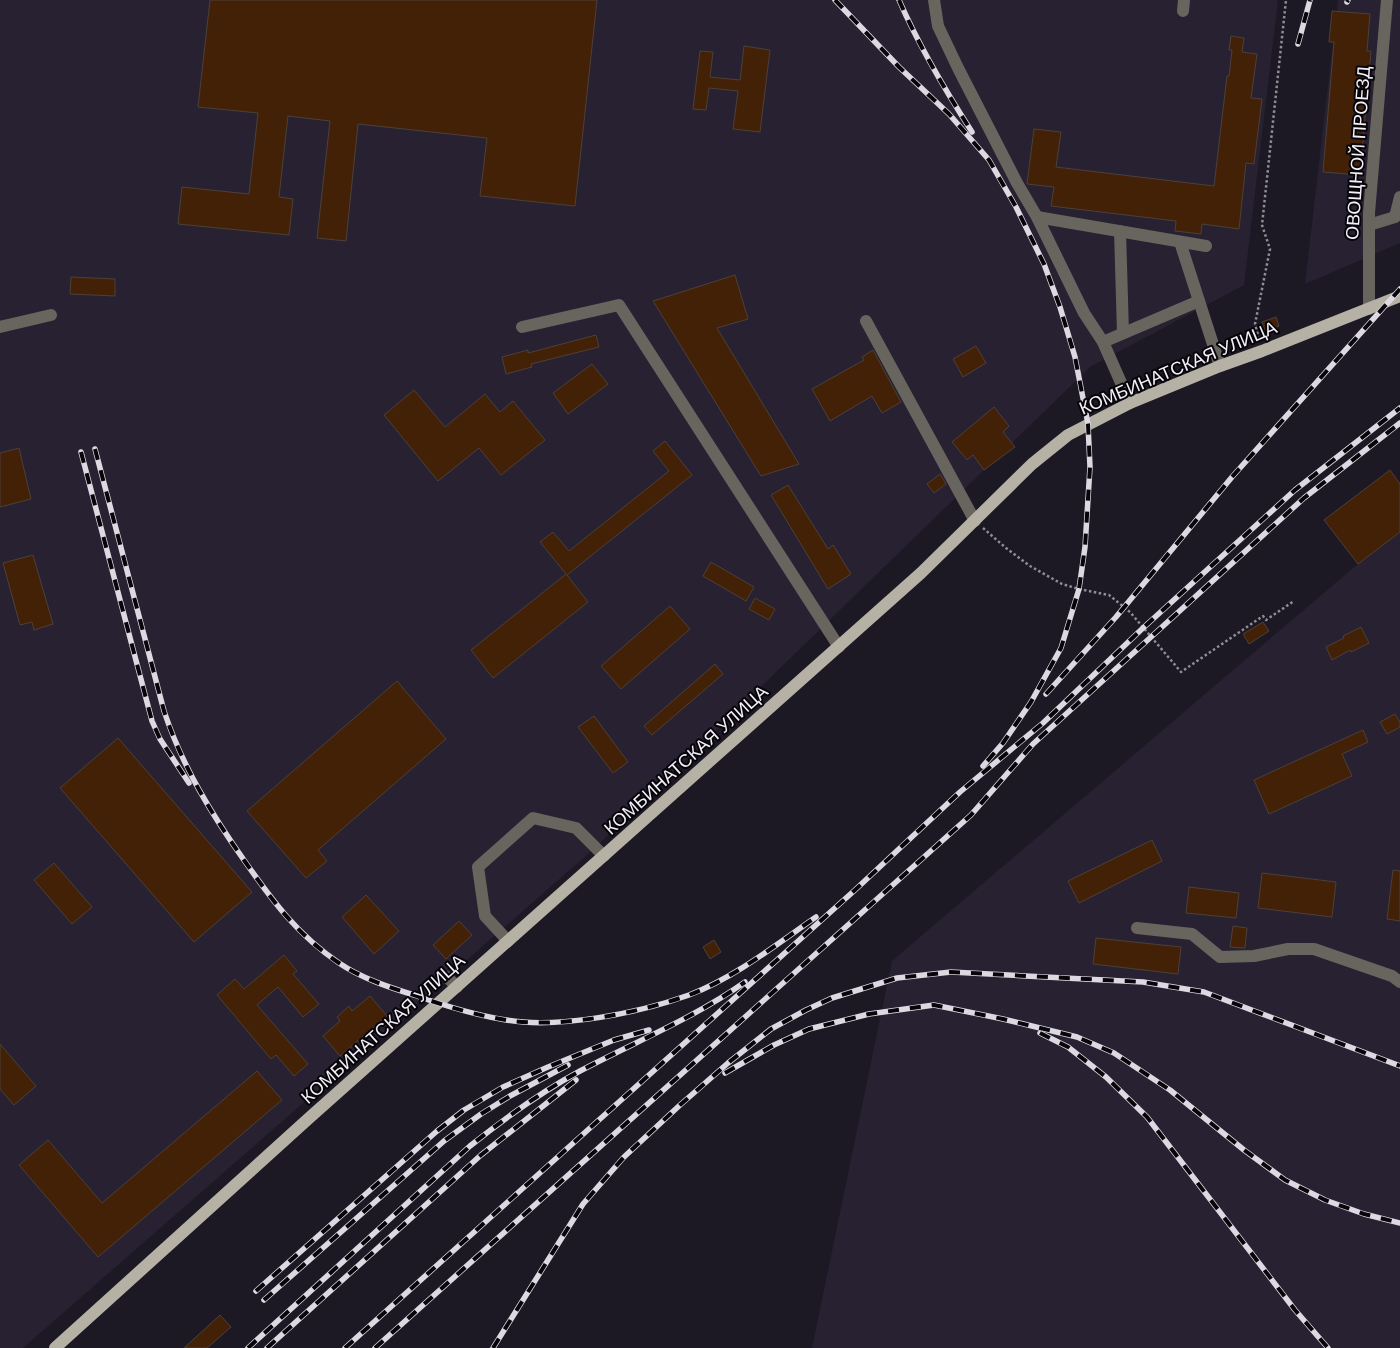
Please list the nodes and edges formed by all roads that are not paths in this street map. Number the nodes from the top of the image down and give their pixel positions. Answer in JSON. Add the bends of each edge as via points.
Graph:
{"nodes":[{"id":1,"x":934,"y":0,"type":"edge"},
{"id":2,"x":1387,"y":0,"type":"edge"},
{"id":3,"x":1400,"y":197,"type":"edge"},
{"id":4,"x":1037,"y":217,"type":"junction"},
{"id":5,"x":1369,"y":225,"type":"junction"},
{"id":6,"x":1120,"y":231,"type":"junction"},
{"id":7,"x":1180,"y":242,"type":"junction"},
{"id":8,"x":1206,"y":246,"type":"dead end"},
{"id":9,"x":1400,"y":296,"type":"edge"},
{"id":10,"x":1199,"y":301,"type":"junction"},
{"id":11,"x":1369,"y":309,"type":"junction"},
{"id":12,"x":51,"y":315,"type":"dead end"},
{"id":13,"x":866,"y":321,"type":"dead end"},
{"id":14,"x":0,"y":327,"type":"edge"},
{"id":15,"x":522,"y":327,"type":"dead end"},
{"id":16,"x":1123,"y":333,"type":"junction"},
{"id":17,"x":1103,"y":342,"type":"junction"},
{"id":18,"x":1220,"y":366,"type":"junction"},
{"id":19,"x":1130,"y":404,"type":"junction"},
{"id":20,"x":975,"y":521,"type":"junction"},
{"id":21,"x":839,"y":647,"type":"junction"},
{"id":22,"x":604,"y":856,"type":"junction"},
{"id":23,"x":1136,"y":928,"type":"dead end"},
{"id":24,"x":508,"y":941,"type":"junction"},
{"id":25,"x":447,"y":977,"type":"dead end"},
{"id":26,"x":1400,"y":982,"type":"edge"},
{"id":27,"x":457,"y":987,"type":"junction"},
{"id":28,"x":55,"y":1348,"type":"edge"}],
"edges":[{"from":1,"to":4,"type":"street","via":[[938,26]]},
{"from":2,"to":5,"type":"street","name":"ОВОЩНОЙ ПРОЕЗД"},
{"from":3,"to":5,"type":"street","via":[[1395,217]]},
{"from":4,"to":6,"type":"street"},
{"from":4,"to":17,"type":"street","via":[[1084,313]]},
{"from":5,"to":11,"type":"street","name":"ОВОЩНОЙ ПРОЕЗД"},
{"from":6,"to":7,"type":"street"},
{"from":6,"to":16,"type":"street"},
{"from":7,"to":8,"type":"street"},
{"from":7,"to":10,"type":"street"},
{"from":9,"to":11,"type":"main road","name":"КОМБИНАТСКАЯ УЛИЦА"},
{"from":10,"to":16,"type":"street"},
{"from":10,"to":18,"type":"street"},
{"from":11,"to":18,"type":"main road","name":"КОМБИНАТСКАЯ УЛИЦА"},
{"from":12,"to":14,"type":"street"},
{"from":13,"to":20,"type":"street"},
{"from":15,"to":21,"type":"street","via":[[618,305]]},
{"from":16,"to":17,"type":"street"},
{"from":17,"to":19,"type":"street"},
{"from":18,"to":19,"type":"main road","name":"КОМБИНАТСКАЯ УЛИЦА"},
{"from":19,"to":20,"type":"main road","name":"КОМБИНАТСКАЯ УЛИЦА","via":[[1068,435],[1049,449]]},
{"from":20,"to":21,"type":"main road","name":"КОМБИНАТСКАЯ УЛИЦА"},
{"from":21,"to":22,"type":"main road","name":"КОМБИНАТСКАЯ УЛИЦА"},
{"from":22,"to":24,"type":"main road","name":"КОМБИНАТСКАЯ УЛИЦА"},
{"from":22,"to":24,"type":"street","via":[[576,828],[533,818],[478,867],[485,916]]},
{"from":23,"to":26,"type":"street","via":[[1192,934],[1220,957],[1314,949],[1392,976]]},
{"from":24,"to":27,"type":"main road","name":"КОМБИНАТСКАЯ УЛИЦА"},
{"from":25,"to":27,"type":"street"},
{"from":27,"to":28,"type":"main road","name":"КОМБИНАТСКАЯ УЛИЦА"}]}
